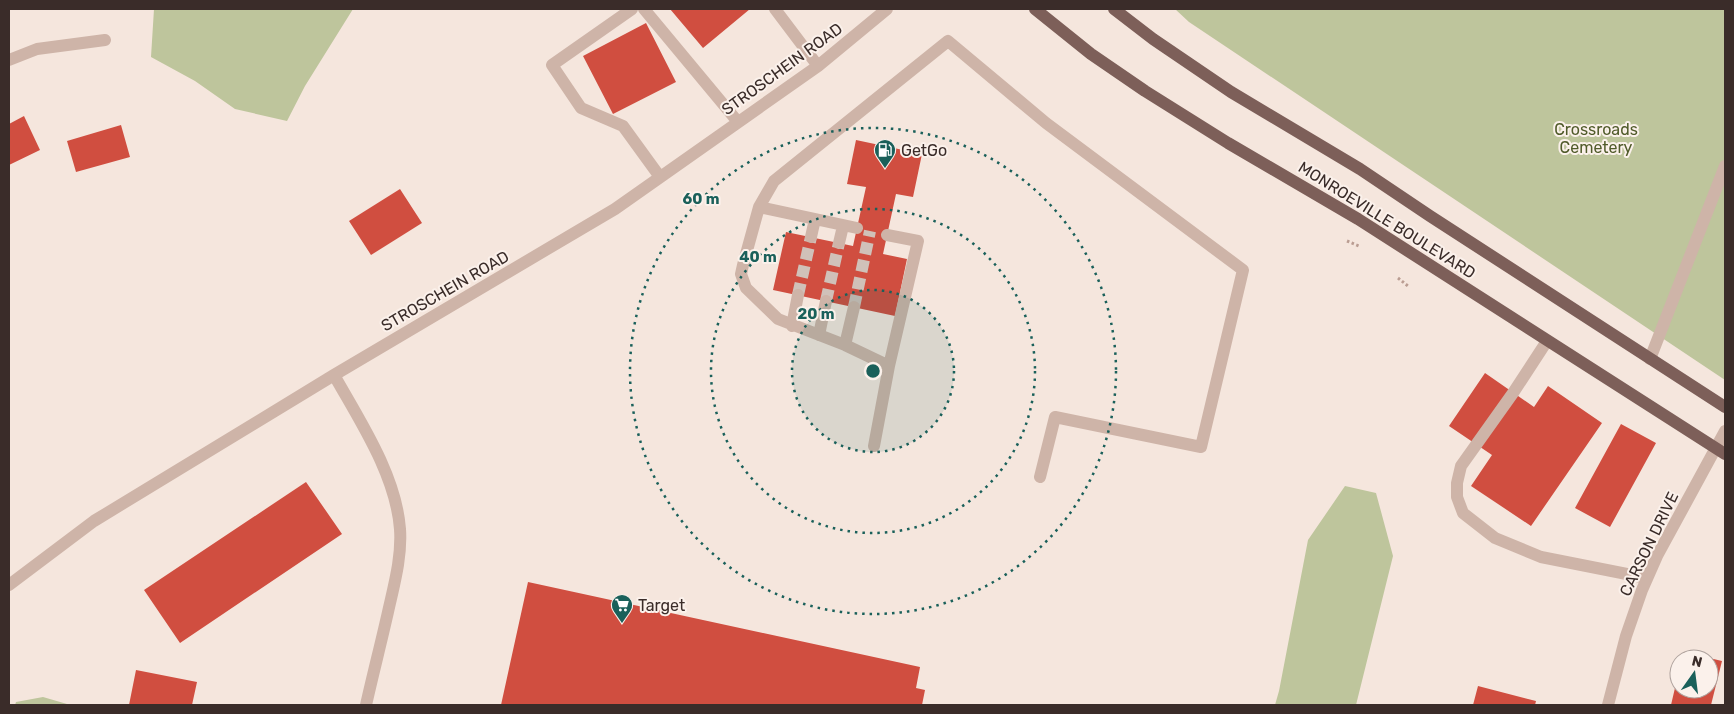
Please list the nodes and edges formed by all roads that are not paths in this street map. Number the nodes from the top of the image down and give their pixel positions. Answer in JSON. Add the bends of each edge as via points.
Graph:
{"nodes":[{"id":1,"x":632,"y":9,"type":"edge"},
{"id":2,"x":644,"y":9,"type":"edge"},
{"id":3,"x":775,"y":9,"type":"edge"},
{"id":4,"x":887,"y":9,"type":"edge"},
{"id":5,"x":1035,"y":9,"type":"edge"},
{"id":6,"x":1114,"y":9,"type":"edge"},
{"id":7,"x":1126,"y":9,"type":"edge"},
{"id":8,"x":1153,"y":39,"type":"junction"},
{"id":9,"x":105,"y":40,"type":"dead end"},
{"id":10,"x":9,"y":60,"type":"edge"},
{"id":11,"x":818,"y":66,"type":"junction"},
{"id":12,"x":738,"y":122,"type":"junction"},
{"id":13,"x":1725,"y":166,"type":"edge"},
{"id":14,"x":660,"y":178,"type":"junction"},
{"id":15,"x":759,"y":207,"type":"junction"},
{"id":16,"x":815,"y":219,"type":"junction"},
{"id":17,"x":843,"y":226,"type":"junction"},
{"id":18,"x":857,"y":228,"type":"dead end"},
{"id":19,"x":887,"y":235,"type":"dead end"},
{"id":20,"x":811,"y":237,"type":"tunnel mouth"},
{"id":21,"x":839,"y":243,"type":"tunnel mouth"},
{"id":22,"x":798,"y":295,"type":"tunnel mouth"},
{"id":23,"x":826,"y":301,"type":"tunnel mouth"},
{"id":24,"x":854,"y":307,"type":"tunnel mouth"},
{"id":25,"x":792,"y":326,"type":"junction"},
{"id":26,"x":818,"y":335,"type":"junction"},
{"id":27,"x":1547,"y":341,"type":"junction"},
{"id":28,"x":845,"y":345,"type":"junction"},
{"id":29,"x":1650,"y":360,"type":"junction"},
{"id":30,"x":889,"y":366,"type":"junction"},
{"id":31,"x":334,"y":375,"type":"junction"},
{"id":32,"x":1725,"y":407,"type":"edge"},
{"id":33,"x":1725,"y":431,"type":"edge"},
{"id":34,"x":874,"y":446,"type":"dead end"},
{"id":35,"x":1720,"y":451,"type":"edge"},
{"id":36,"x":1040,"y":477,"type":"dead end"},
{"id":37,"x":1647,"y":578,"type":"junction"},
{"id":38,"x":9,"y":585,"type":"edge"},
{"id":39,"x":366,"y":705,"type":"edge"},
{"id":40,"x":1608,"y":705,"type":"edge"}],
"edges":[{"from":1,"to":14,"type":"street","via":[[552,65],[581,108],[622,126]]},
{"from":2,"to":12,"type":"street"},
{"from":3,"to":11,"type":"street"},
{"from":4,"to":11,"type":"street","name":"STROSCHEIN ROAD"},
{"from":5,"to":27,"type":"main road","name":"MONROEVILLE BOULEVARD","via":[[1091,54],[1145,91],[1358,219]]},
{"from":6,"to":8,"type":"main road","name":"MONROEVILLE BOULEVARD"},
{"from":7,"to":8,"type":"main road"},
{"from":8,"to":29,"type":"main road","name":"MONROEVILLE BOULEVARD","via":[[1231,92],[1360,169]]},
{"from":9,"to":10,"type":"street","via":[[37,49]]},
{"from":11,"to":12,"type":"street","name":"STROSCHEIN ROAD"},
{"from":12,"to":14,"type":"street","name":"STROSCHEIN ROAD"},
{"from":13,"to":29,"type":"street"},
{"from":14,"to":31,"type":"street","name":"STROSCHEIN ROAD","via":[[581,230]]},
{"from":15,"to":16,"type":"street"},
{"from":15,"to":25,"type":"street","via":[[741,274],[746,288],[778,319]]},
{"from":15,"to":36,"type":"street","via":[[774,181],[948,41],[1046,123],[1243,270],[1201,447],[1055,417]]},
{"from":16,"to":17,"type":"street"},
{"from":16,"to":20,"type":"street"},
{"from":17,"to":18,"type":"street"},
{"from":17,"to":21,"type":"street"},
{"from":19,"to":30,"type":"street","via":[[918,241]]},
{"from":22,"to":25,"type":"street"},
{"from":23,"to":26,"type":"street"},
{"from":24,"to":28,"type":"street"},
{"from":25,"to":26,"type":"street"},
{"from":26,"to":28,"type":"street"},
{"from":27,"to":35,"type":"main road","name":"MONROEVILLE BOULEVARD"},
{"from":27,"to":37,"type":"street","via":[[1461,466],[1457,497],[1463,513],[1495,538],[1541,557]]},
{"from":28,"to":30,"type":"street"},
{"from":29,"to":32,"type":"main road","name":"MONROEVILLE BOULEVARD"},
{"from":30,"to":34,"type":"street"},
{"from":31,"to":38,"type":"street","name":"STROSCHEIN ROAD","via":[[94,521]]},
{"from":31,"to":39,"type":"street","via":[[368,435],[387,478],[400,528],[395,581]]},
{"from":33,"to":35,"type":"street","name":"CARSON DRIVE"},
{"from":35,"to":37,"type":"street","name":"CARSON DRIVE"},
{"from":37,"to":40,"type":"street","name":"CARSON DRIVE","via":[[1626,636]]}]}
